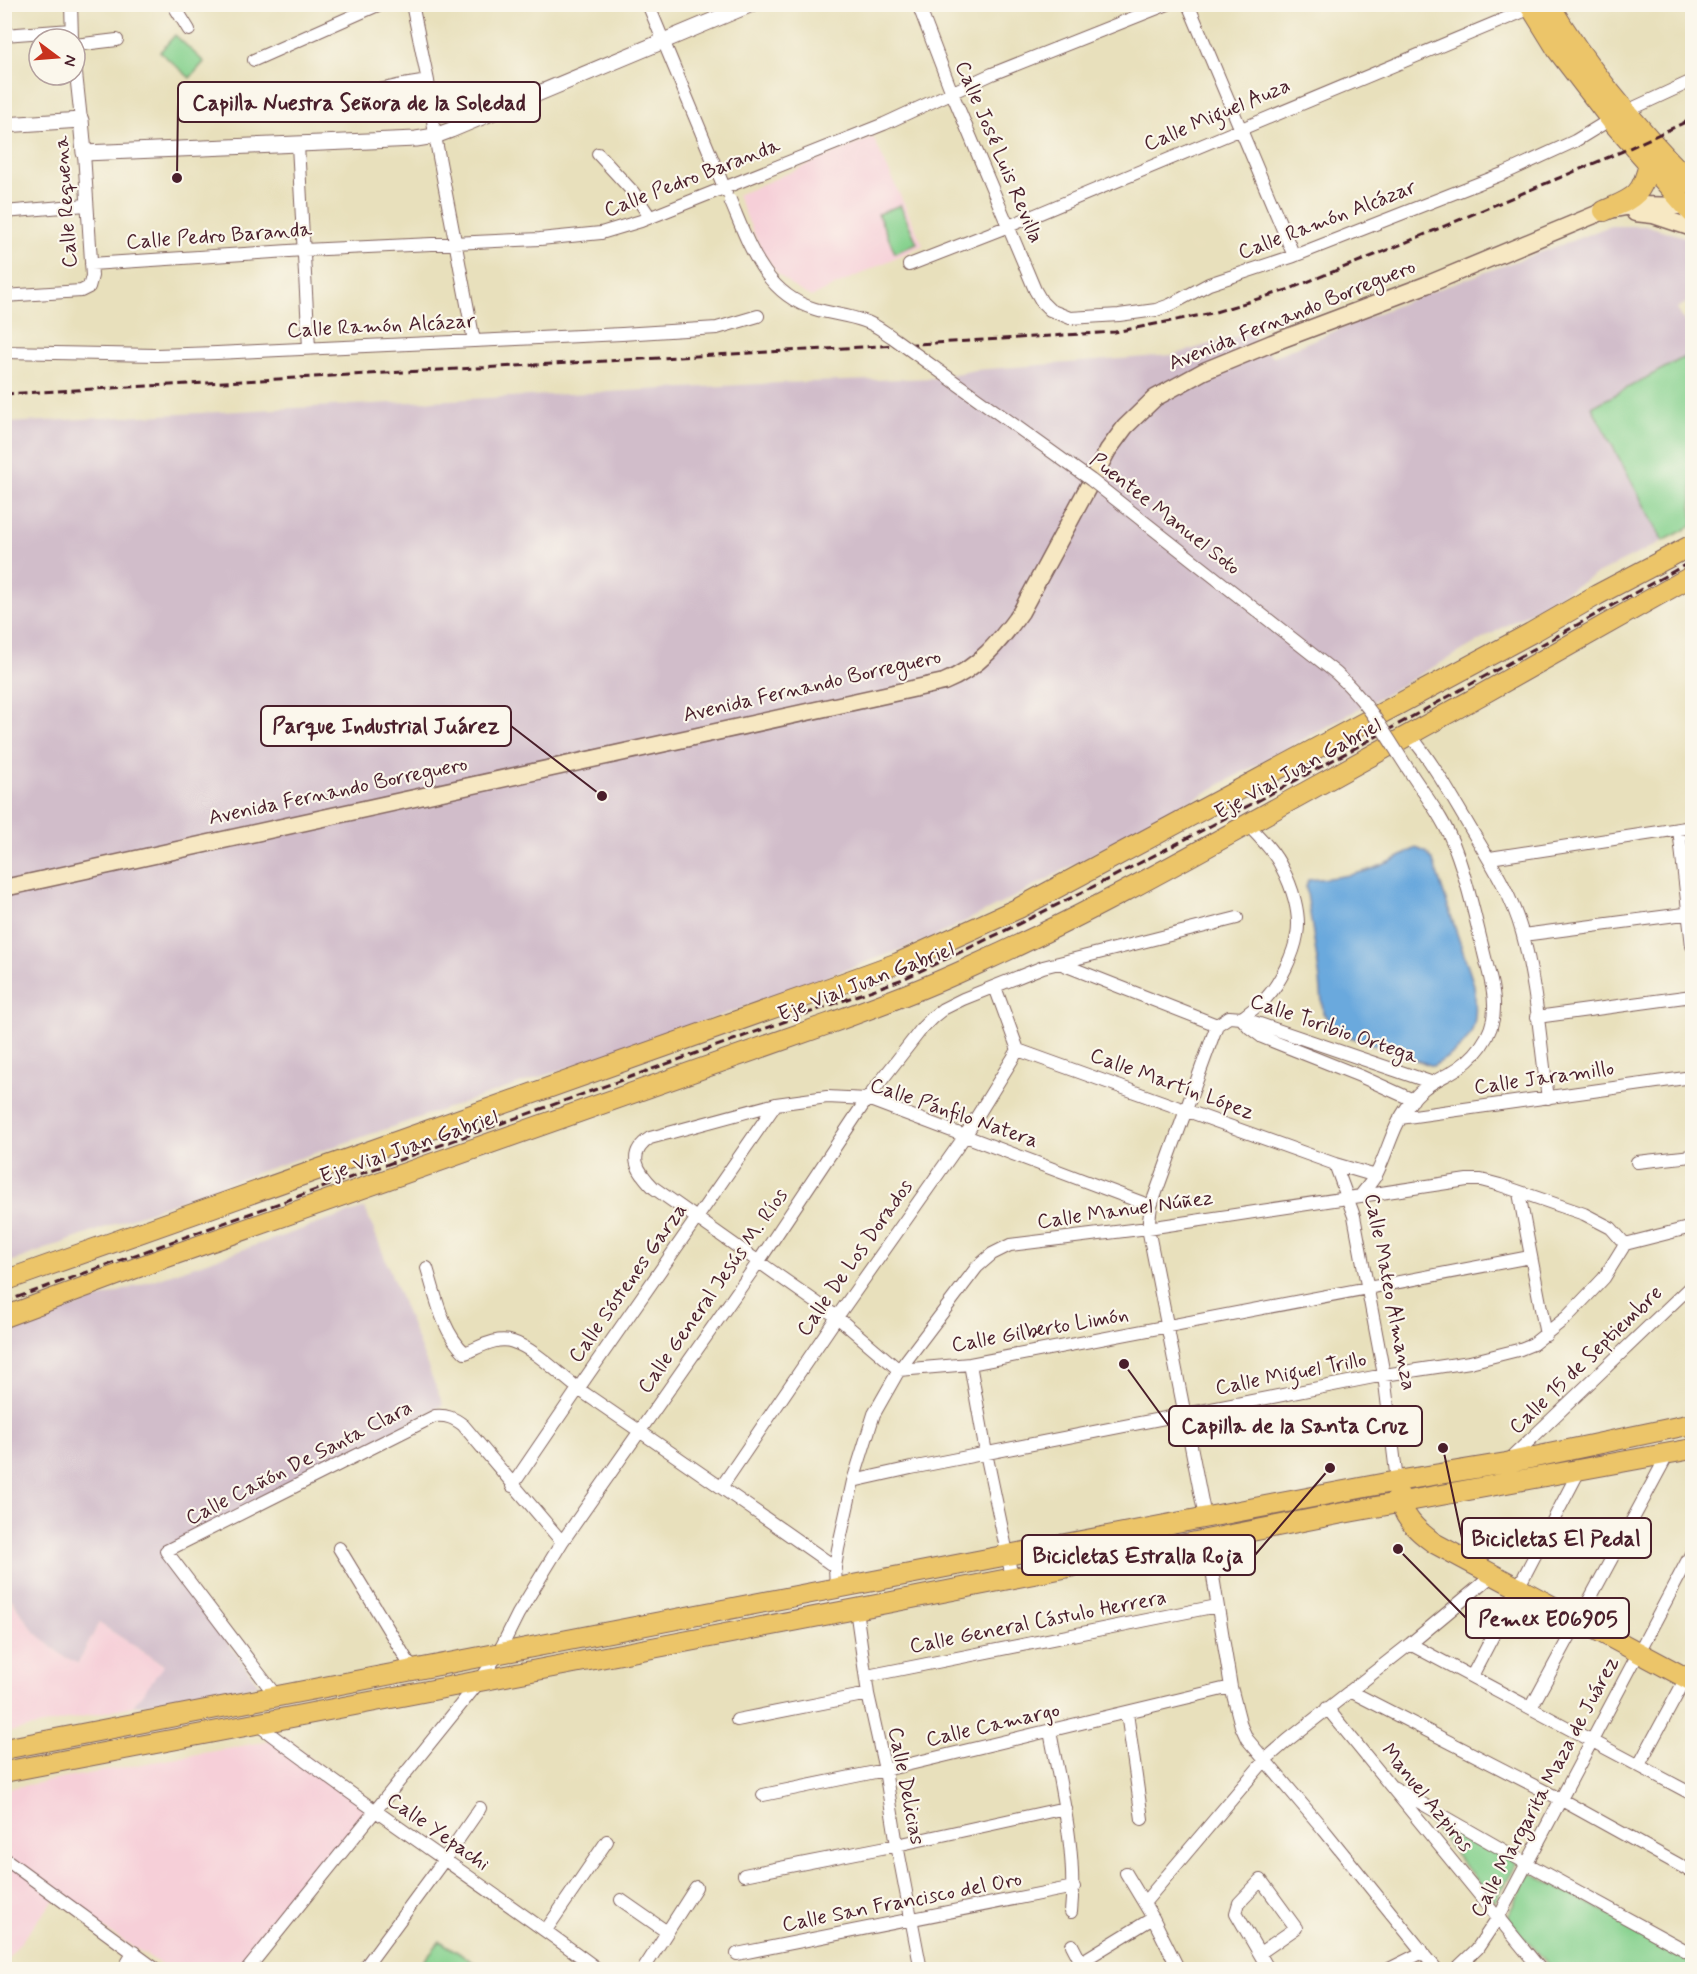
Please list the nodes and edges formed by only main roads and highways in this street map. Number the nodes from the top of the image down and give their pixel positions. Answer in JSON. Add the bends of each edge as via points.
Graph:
{"nodes":[{"id":1,"x":1538,"y":5,"type":"edge"},
{"id":2,"x":1619,"y":115,"type":"junction"},
{"id":3,"x":1649,"y":163,"type":"junction"},
{"id":4,"x":1692,"y":184,"type":"edge"},
{"id":5,"x":1690,"y":209,"type":"edge"},
{"id":6,"x":1604,"y":211,"type":"junction"},
{"id":7,"x":1692,"y":228,"type":"edge"},
{"id":8,"x":1692,"y":533,"type":"edge"},
{"id":9,"x":1692,"y":545,"type":"edge"},
{"id":10,"x":1692,"y":576,"type":"edge"},
{"id":11,"x":1692,"y":592,"type":"edge"},
{"id":12,"x":1531,"y":633,"type":"junction"},
{"id":13,"x":1510,"y":679,"type":"junction"},
{"id":14,"x":4,"y":888,"type":"edge"},
{"id":15,"x":4,"y":1281,"type":"edge"},
{"id":16,"x":4,"y":1317,"type":"edge"},
{"id":17,"x":1692,"y":1424,"type":"edge"},
{"id":18,"x":1692,"y":1449,"type":"edge"},
{"id":19,"x":1397,"y":1481,"type":"junction"},
{"id":20,"x":1400,"y":1503,"type":"junction"},
{"id":21,"x":1689,"y":1679,"type":"edge"},
{"id":22,"x":4,"y":1749,"type":"edge"},
{"id":23,"x":4,"y":1772,"type":"edge"}],
"edges":[{"from":1,"to":2,"type":"main road","via":[[1568,36]]},
{"from":2,"to":3,"type":"main road"},
{"from":2,"to":4,"type":"main road"},
{"from":3,"to":5,"type":"main road"},
{"from":3,"to":6,"type":"main road","via":[[1637,194]]},
{"from":5,"to":6,"type":"main road","via":[[1648,204]]},
{"from":6,"to":7,"type":"main road","via":[[1653,215]]},
{"from":6,"to":14,"type":"main road","name":"Avenida Fernando Borreguero","via":[[1204,371],[1155,398],[1108,450],[1021,612],[982,660],[960,676],[940,684]]},
{"from":8,"to":12,"type":"main road","via":[[1568,603]]},
{"from":9,"to":12,"type":"main road","name":"Eje Vial Juan Gabriel"},
{"from":10,"to":13,"type":"main road","name":"Eje Vial Juan Gabriel"},
{"from":11,"to":13,"type":"main road","via":[[1561,661]]},
{"from":12,"to":15,"type":"main road","name":"Eje Vial Juan Gabriel","via":[[1019,908],[898,963]]},
{"from":13,"to":16,"type":"main road","name":"Eje Vial Juan Gabriel","via":[[1113,898],[907,995]]},
{"from":17,"to":19,"type":"main road","via":[[1506,1463]]},
{"from":18,"to":20,"type":"main road"},
{"from":19,"to":20,"type":"main road","name":"Calle Mateo Almanza"},
{"from":19,"to":22,"type":"main road"},
{"from":20,"to":21,"type":"main road","via":[[1411,1525],[1434,1543]]},
{"from":20,"to":23,"type":"main road"}]}
